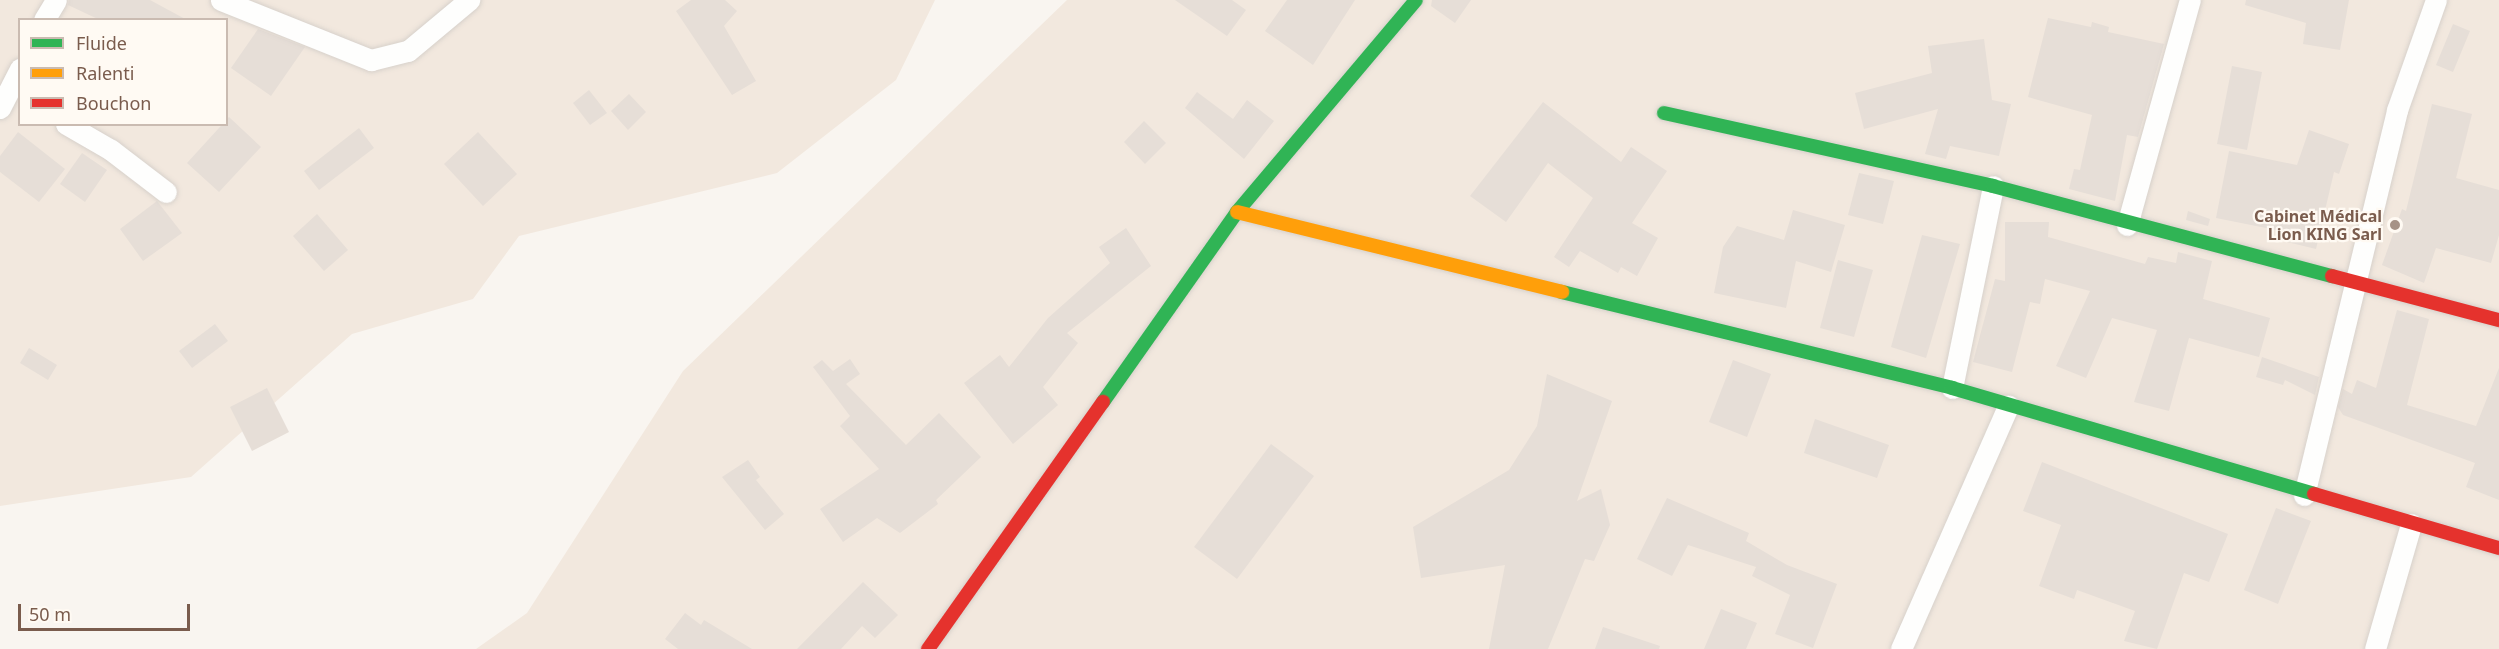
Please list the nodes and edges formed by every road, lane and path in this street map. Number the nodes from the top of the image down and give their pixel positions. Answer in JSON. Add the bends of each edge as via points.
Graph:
{"nodes":[{"id":1,"x":56,"y":0,"type":"edge"},
{"id":2,"x":221,"y":0,"type":"edge"},
{"id":3,"x":469,"y":0,"type":"edge"},
{"id":4,"x":1416,"y":0,"type":"edge"},
{"id":5,"x":2190,"y":0,"type":"edge"},
{"id":6,"x":2436,"y":0,"type":"edge"},
{"id":7,"x":45,"y":18,"type":"edge"},
{"id":8,"x":18,"y":73,"type":"edge"},
{"id":9,"x":7,"y":98,"type":"edge"},
{"id":10,"x":1664,"y":113,"type":"dead end"},
{"id":11,"x":69,"y":126,"type":"edge"},
{"id":12,"x":1993,"y":186,"type":"junction"},
{"id":13,"x":166,"y":192,"type":"dead end"},
{"id":14,"x":1237,"y":212,"type":"junction"},
{"id":15,"x":2127,"y":225,"type":"junction"},
{"id":16,"x":2356,"y":284,"type":"junction"},
{"id":17,"x":2499,"y":320,"type":"edge"},
{"id":18,"x":1952,"y":388,"type":"junction"},
{"id":19,"x":2008,"y":406,"type":"junction"},
{"id":20,"x":2304,"y":495,"type":"junction"},
{"id":21,"x":2411,"y":524,"type":"junction"},
{"id":22,"x":2499,"y":548,"type":"edge"},
{"id":23,"x":928,"y":649,"type":"edge"},
{"id":24,"x":1901,"y":649,"type":"edge"},
{"id":25,"x":2375,"y":649,"type":"edge"}],
"edges":[{"from":1,"to":7,"type":"street"},
{"from":2,"to":3,"type":"street","via":[[371,60],[408,51]]},
{"from":4,"to":14,"type":"street"},
{"from":5,"to":15,"type":"street"},
{"from":6,"to":16,"type":"street","via":[[2397,110]]},
{"from":8,"to":9,"type":"street"},
{"from":10,"to":12,"type":"street"},
{"from":11,"to":13,"type":"street","via":[[111,150]]},
{"from":12,"to":15,"type":"street"},
{"from":12,"to":18,"type":"street"},
{"from":14,"to":18,"type":"street"},
{"from":14,"to":23,"type":"street"},
{"from":15,"to":16,"type":"street"},
{"from":16,"to":17,"type":"street"},
{"from":16,"to":20,"type":"street"},
{"from":18,"to":19,"type":"street"},
{"from":19,"to":20,"type":"street","via":[[2129,438]]},
{"from":19,"to":24,"type":"street"},
{"from":20,"to":21,"type":"street"},
{"from":21,"to":22,"type":"street"},
{"from":21,"to":25,"type":"street"}]}
